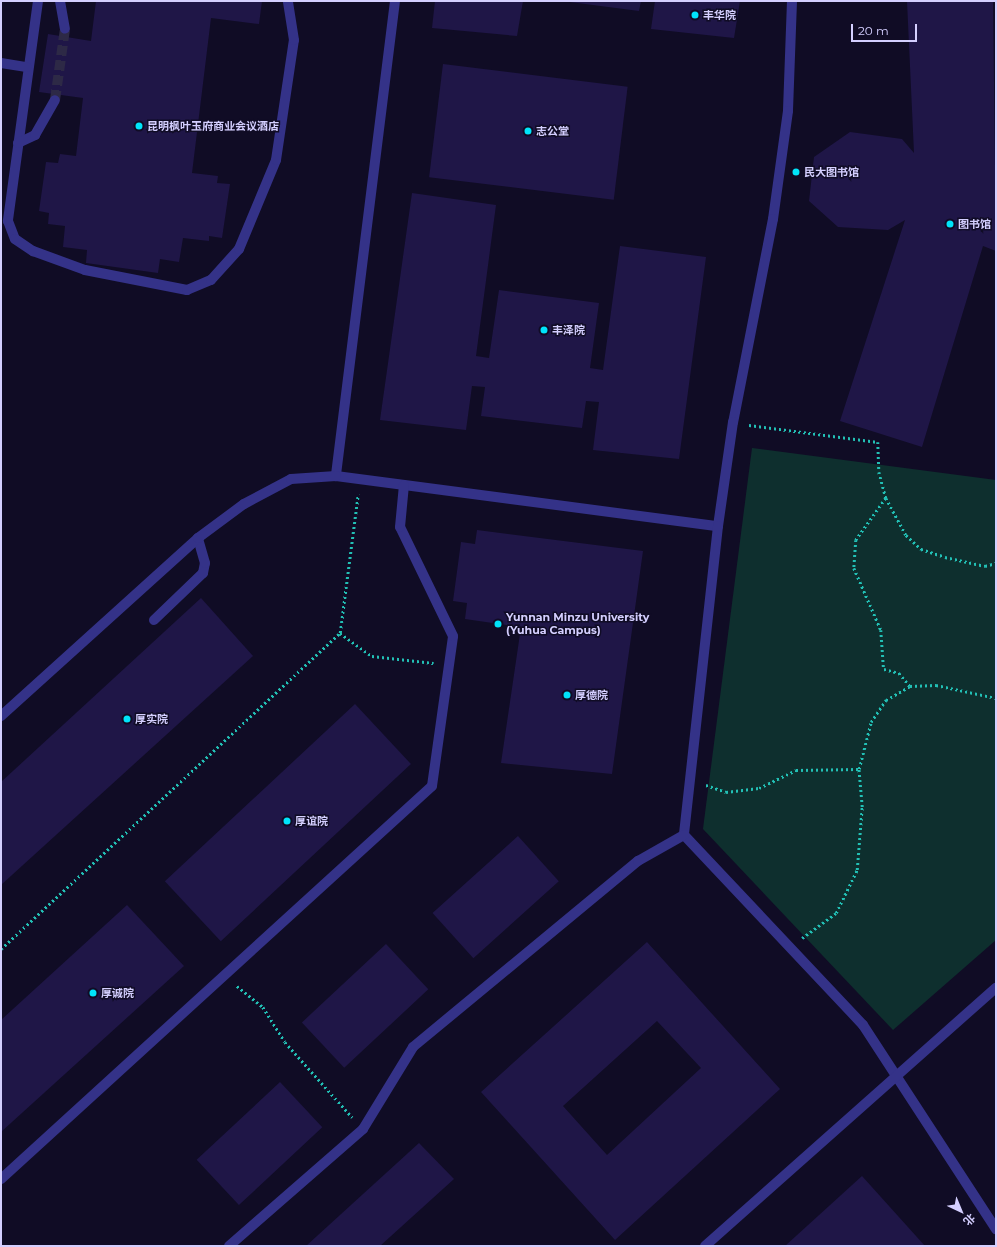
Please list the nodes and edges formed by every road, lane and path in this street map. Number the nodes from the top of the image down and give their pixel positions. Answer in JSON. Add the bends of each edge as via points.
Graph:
{"nodes":[{"id":1,"x":38,"y":1,"type":"edge"},
{"id":2,"x":60,"y":1,"type":"edge"},
{"id":3,"x":288,"y":1,"type":"edge"},
{"id":4,"x":395,"y":1,"type":"edge"},
{"id":5,"x":792,"y":1,"type":"edge"},
{"id":6,"x":65,"y":29,"type":"tunnel mouth"},
{"id":7,"x":1,"y":63,"type":"edge"},
{"id":8,"x":27,"y":67,"type":"junction"},
{"id":9,"x":55,"y":100,"type":"tunnel mouth"},
{"id":10,"x":18,"y":143,"type":"junction"},
{"id":11,"x":733,"y":422,"type":"junction"},
{"id":12,"x":336,"y":476,"type":"junction"},
{"id":13,"x":360,"y":480,"type":"junction"},
{"id":14,"x":404,"y":485,"type":"junction"},
{"id":15,"x":886,"y":498,"type":"junction"},
{"id":16,"x":718,"y":526,"type":"junction"},
{"id":17,"x":198,"y":538,"type":"junction"},
{"id":18,"x":996,"y":563,"type":"edge"},
{"id":19,"x":154,"y":620,"type":"dead end"},
{"id":20,"x":340,"y":633,"type":"junction"},
{"id":21,"x":449,"y":664,"type":"junction"},
{"id":22,"x":910,"y":686,"type":"junction"},
{"id":23,"x":996,"y":698,"type":"edge"},
{"id":24,"x":1,"y":716,"type":"edge"},
{"id":25,"x":859,"y":769,"type":"junction"},
{"id":26,"x":691,"y":780,"type":"junction"},
{"id":27,"x":684,"y":835,"type":"junction"},
{"id":28,"x":787,"y":946,"type":"junction"},
{"id":29,"x":1,"y":949,"type":"edge"},
{"id":30,"x":225,"y":975,"type":"junction"},
{"id":31,"x":996,"y":988,"type":"edge"},
{"id":32,"x":896,"y":1075,"type":"junction"},
{"id":33,"x":363,"y":1129,"type":"junction"},
{"id":34,"x":1,"y":1179,"type":"edge"},
{"id":35,"x":996,"y":1229,"type":"edge"},
{"id":36,"x":229,"y":1246,"type":"edge"},
{"id":37,"x":705,"y":1246,"type":"edge"}],
"edges":[{"from":1,"to":8,"type":"lane"},
{"from":2,"to":6,"type":"lane"},
{"from":3,"to":10,"type":"lane","via":[[294,40],[276,160],[240,249],[226,267],[196,289],[85,270],[33,251],[15,239],[8,220]]},
{"from":4,"to":12,"type":"lane"},
{"from":5,"to":11,"type":"lane","via":[[788,110],[775,204]]},
{"from":7,"to":8,"type":"lane"},
{"from":8,"to":10,"type":"lane"},
{"from":9,"to":10,"type":"lane","via":[[35,135]]},
{"from":11,"to":15,"type":"path","via":[[878,442],[879,472]]},
{"from":11,"to":16,"type":"lane"},
{"from":12,"to":13,"type":"lane"},
{"from":12,"to":17,"type":"lane","via":[[291,479],[244,504]]},
{"from":13,"to":14,"type":"lane"},
{"from":13,"to":20,"type":"path"},
{"from":14,"to":16,"type":"lane"},
{"from":14,"to":21,"type":"lane","via":[[400,527],[453,636]]},
{"from":15,"to":18,"type":"path","via":[[896,521],[921,549],[963,562]]},
{"from":15,"to":22,"type":"path","via":[[856,540],[854,568],[881,630],[884,669],[899,673]]},
{"from":16,"to":26,"type":"lane"},
{"from":17,"to":19,"type":"lane","via":[[205,563],[203,573]]},
{"from":17,"to":24,"type":"lane"},
{"from":20,"to":21,"type":"path","via":[[372,656]]},
{"from":20,"to":29,"type":"path"},
{"from":21,"to":30,"type":"lane","via":[[432,786]]},
{"from":22,"to":23,"type":"path","via":[[936,686]]},
{"from":22,"to":25,"type":"path","via":[[886,700],[871,722]]},
{"from":25,"to":26,"type":"path","via":[[796,770],[759,788],[726,792]]},
{"from":25,"to":28,"type":"path","via":[[862,807],[854,877],[836,913],[813,932]]},
{"from":26,"to":27,"type":"lane"},
{"from":27,"to":28,"type":"lane"},
{"from":27,"to":33,"type":"lane","via":[[638,861],[414,1047]]},
{"from":28,"to":32,"type":"lane","via":[[863,1025]]},
{"from":30,"to":33,"type":"path","via":[[263,1007],[285,1042]]},
{"from":30,"to":34,"type":"lane"},
{"from":31,"to":32,"type":"lane"},
{"from":32,"to":35,"type":"lane"},
{"from":32,"to":37,"type":"lane"},
{"from":33,"to":36,"type":"lane"}]}
